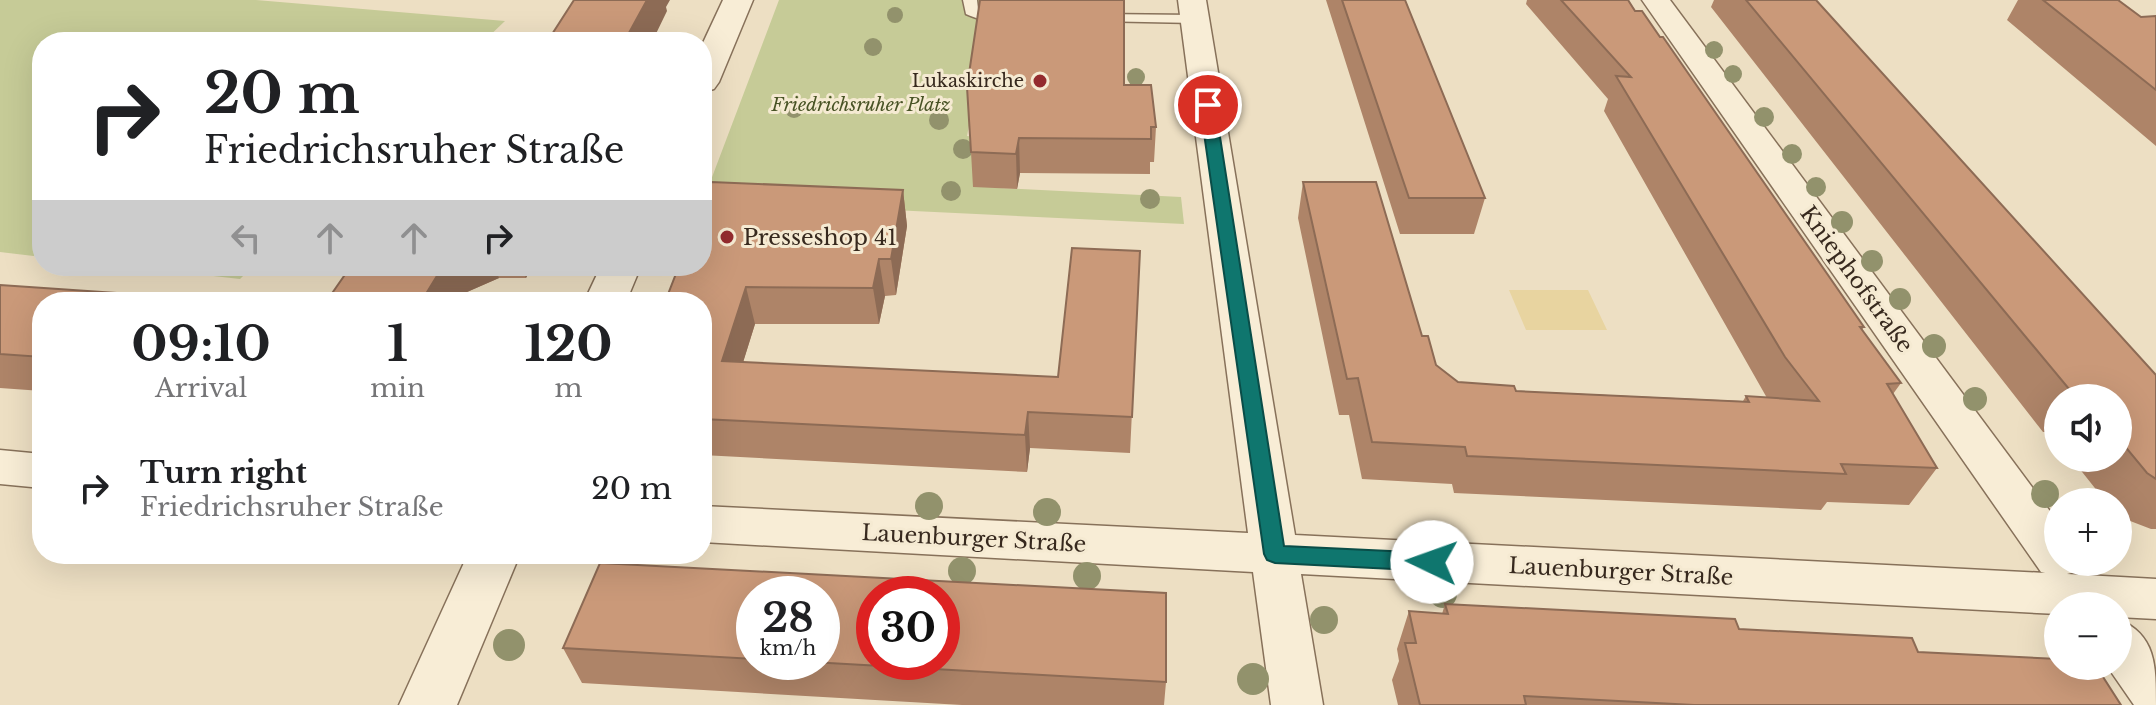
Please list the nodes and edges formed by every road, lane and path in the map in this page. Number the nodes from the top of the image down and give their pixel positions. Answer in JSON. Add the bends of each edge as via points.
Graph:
{"nodes":[{"id":1,"x":738,"y":0,"type":"edge"},
{"id":2,"x":970,"y":0,"type":"edge"},
{"id":3,"x":1656,"y":0,"type":"edge"},
{"id":4,"x":1194,"y":9,"type":"edge"},
{"id":5,"x":1013,"y":17,"type":"edge"},
{"id":6,"x":1095,"y":18,"type":"edge"},
{"id":7,"x":712,"y":59,"type":"edge"},
{"id":8,"x":0,"y":467,"type":"edge"},
{"id":9,"x":32,"y":470,"type":"edge"},
{"id":10,"x":712,"y":525,"type":"edge"},
{"id":11,"x":1275,"y":554,"type":"junction"},
{"id":12,"x":490,"y":564,"type":"edge"},
{"id":13,"x":2074,"y":580,"type":"edge"},
{"id":14,"x":2156,"y":599,"type":"edge"},
{"id":15,"x":2132,"y":661,"type":"edge"},
{"id":16,"x":2156,"y":694,"type":"edge"},
{"id":17,"x":428,"y":705,"type":"edge"},
{"id":18,"x":1297,"y":705,"type":"edge"}],
"edges":[{"from":1,"to":7,"type":"street"},
{"from":2,"to":5,"type":"lane","via":[[971,11],[985,17]]},
{"from":3,"to":13,"type":"street","name":"Kniephofstraße"},
{"from":4,"to":6,"type":"lane"},
{"from":4,"to":11,"type":"street"},
{"from":8,"to":9,"type":"street"},
{"from":10,"to":11,"type":"street","name":"Lauenburger Straße"},
{"from":11,"to":13,"type":"street","name":"Lauenburger Straße"},
{"from":11,"to":18,"type":"street"},
{"from":12,"to":17,"type":"street"},
{"from":13,"to":14,"type":"street","name":"Lauenburger Straße"},
{"from":15,"to":16,"type":"street"}]}
